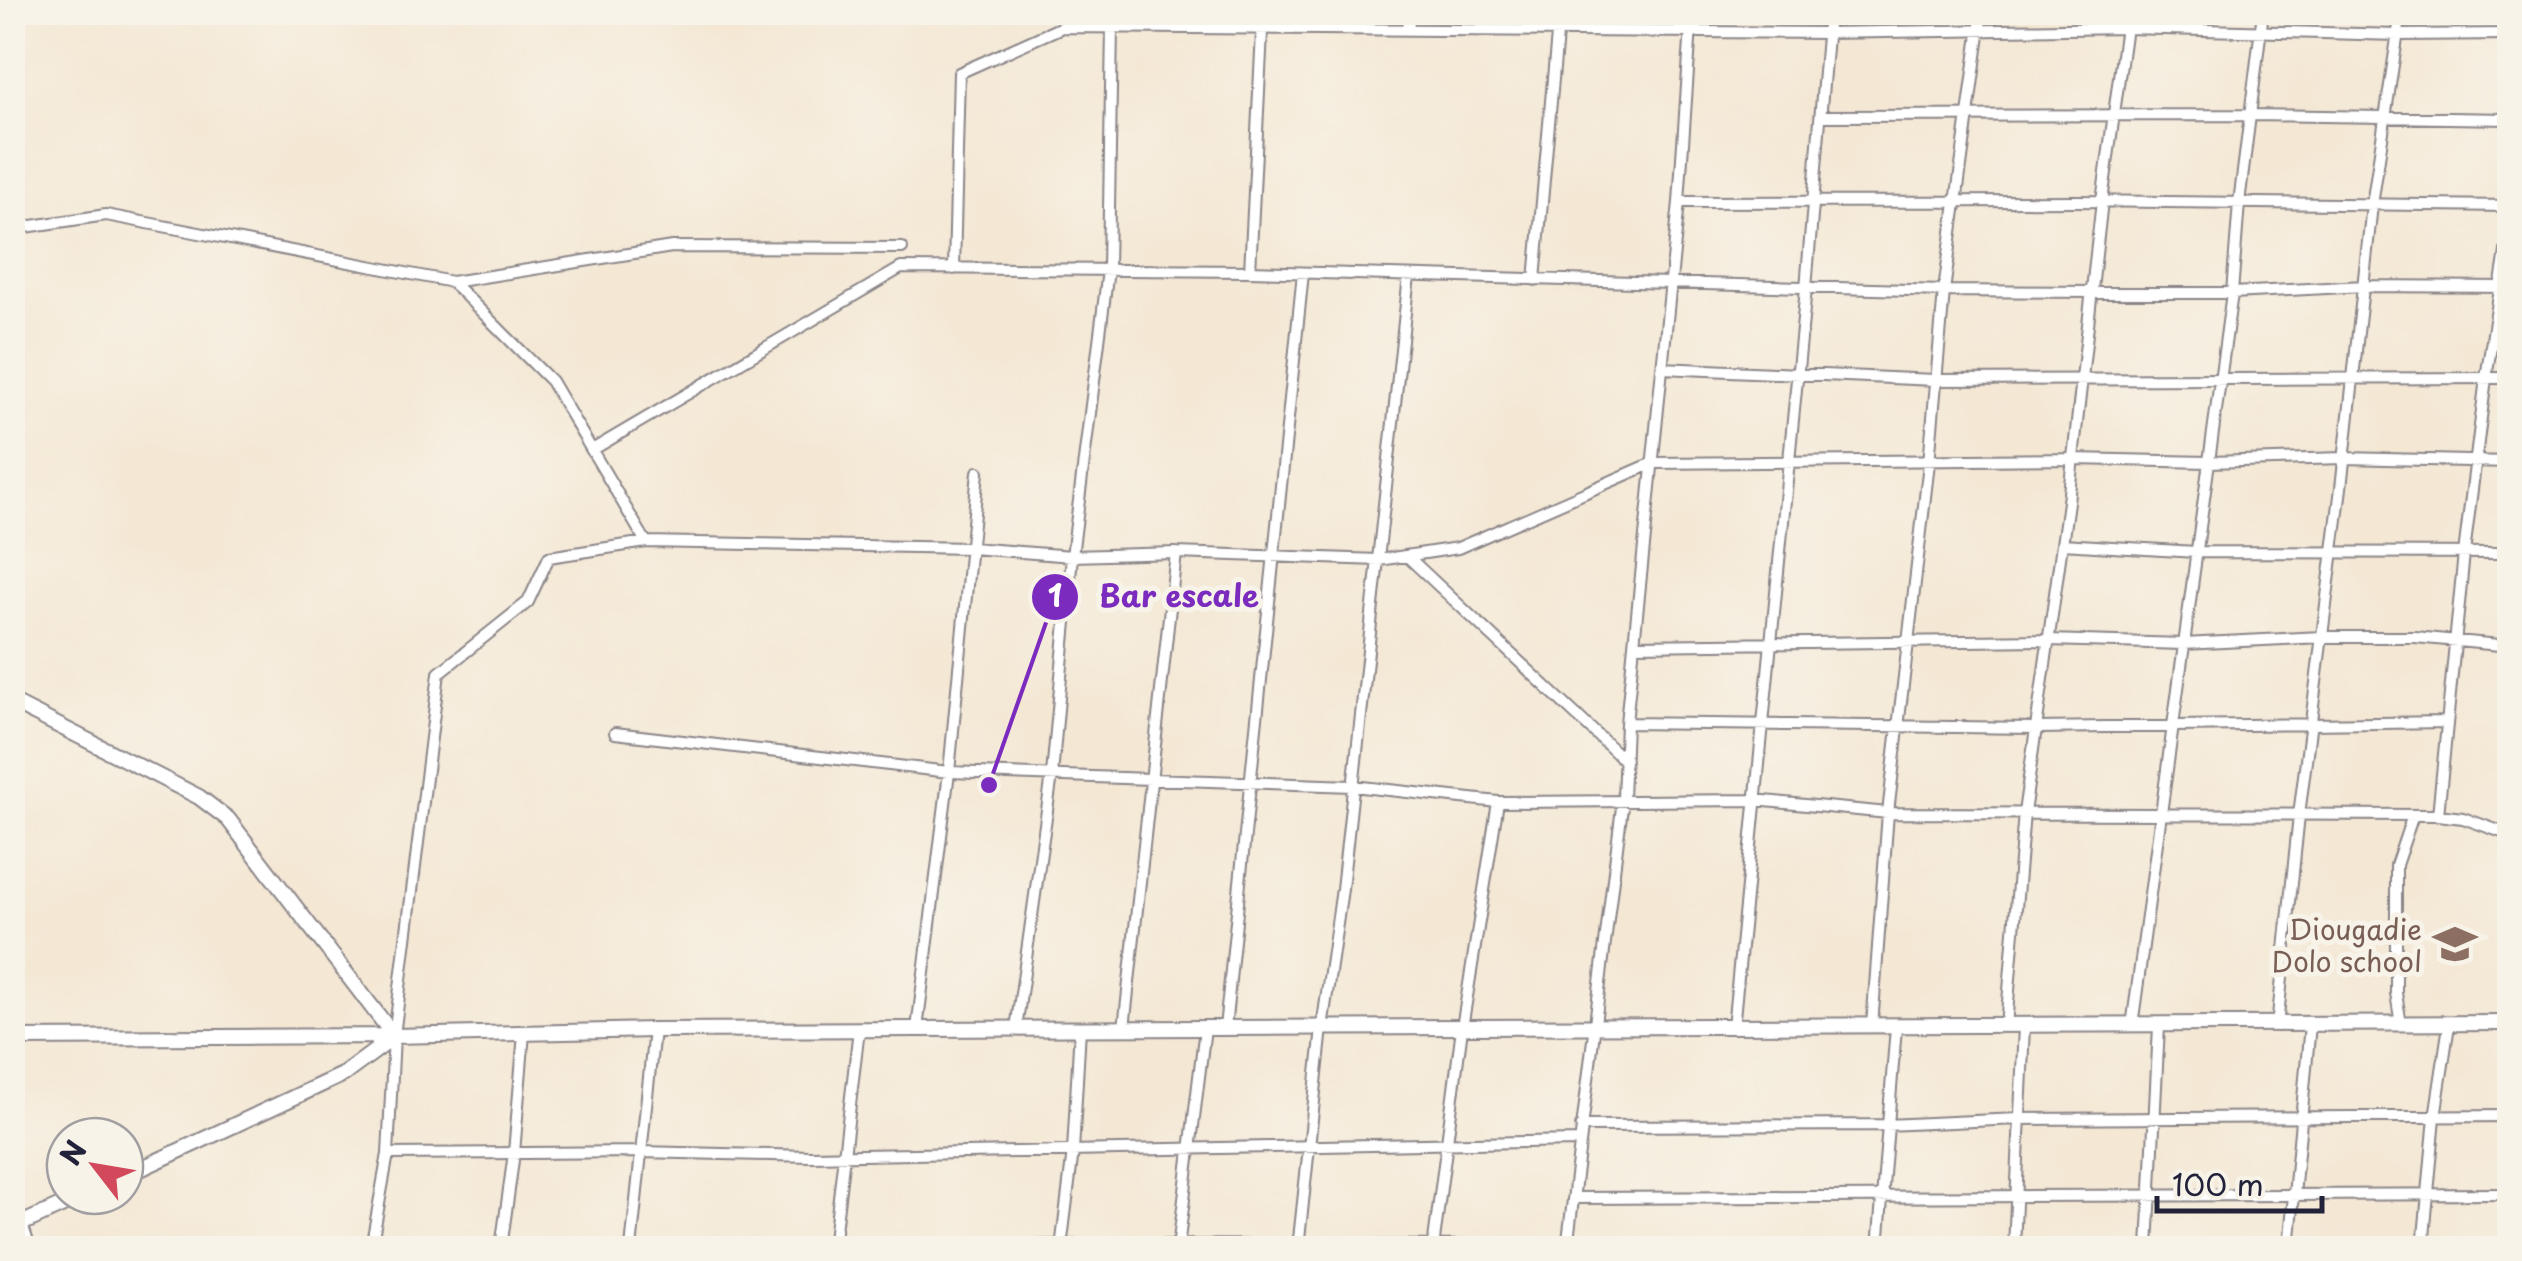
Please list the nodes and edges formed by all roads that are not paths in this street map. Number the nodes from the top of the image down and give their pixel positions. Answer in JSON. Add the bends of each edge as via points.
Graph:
{"nodes":[{"id":1,"x":1263,"y":12,"type":"edge"},
{"id":2,"x":1410,"y":12,"type":"edge"},
{"id":3,"x":1559,"y":12,"type":"edge"},
{"id":4,"x":1692,"y":12,"type":"edge"},
{"id":5,"x":1829,"y":12,"type":"edge"},
{"id":6,"x":1982,"y":12,"type":"edge"},
{"id":7,"x":2128,"y":12,"type":"edge"},
{"id":8,"x":2263,"y":12,"type":"edge"},
{"id":9,"x":2401,"y":12,"type":"edge"},
{"id":10,"x":1112,"y":27,"type":"junction"},
{"id":11,"x":1262,"y":28,"type":"junction"},
{"id":12,"x":2126,"y":28,"type":"junction"},
{"id":13,"x":1408,"y":30,"type":"junction"},
{"id":14,"x":1558,"y":30,"type":"junction"},
{"id":15,"x":1980,"y":30,"type":"junction"},
{"id":16,"x":1690,"y":31,"type":"junction"},
{"id":17,"x":1827,"y":32,"type":"junction"},
{"id":18,"x":2260,"y":32,"type":"junction"},
{"id":19,"x":2510,"y":34,"type":"edge"},
{"id":20,"x":2398,"y":35,"type":"junction"},
{"id":21,"x":2251,"y":115,"type":"junction"},
{"id":22,"x":1821,"y":116,"type":"junction"},
{"id":23,"x":2113,"y":116,"type":"junction"},
{"id":24,"x":1967,"y":118,"type":"junction"},
{"id":25,"x":2386,"y":119,"type":"junction"},
{"id":26,"x":2510,"y":119,"type":"edge"},
{"id":27,"x":2102,"y":201,"type":"junction"},
{"id":28,"x":1679,"y":202,"type":"junction"},
{"id":29,"x":1814,"y":202,"type":"junction"},
{"id":30,"x":1955,"y":202,"type":"junction"},
{"id":31,"x":2239,"y":203,"type":"junction"},
{"id":32,"x":2372,"y":205,"type":"junction"},
{"id":33,"x":2510,"y":206,"type":"edge"},
{"id":34,"x":2510,"y":226,"type":"edge"},
{"id":35,"x":12,"y":229,"type":"edge"},
{"id":36,"x":902,"y":248,"type":"dead end"},
{"id":37,"x":954,"y":269,"type":"junction"},
{"id":38,"x":1108,"y":270,"type":"junction"},
{"id":39,"x":1250,"y":272,"type":"junction"},
{"id":40,"x":1302,"y":273,"type":"junction"},
{"id":41,"x":1409,"y":276,"type":"junction"},
{"id":42,"x":1535,"y":280,"type":"junction"},
{"id":43,"x":452,"y":282,"type":"junction"},
{"id":44,"x":1671,"y":284,"type":"junction"},
{"id":45,"x":2364,"y":286,"type":"junction"},
{"id":46,"x":2506,"y":287,"type":"edge"},
{"id":47,"x":1806,"y":288,"type":"junction"},
{"id":48,"x":1944,"y":291,"type":"junction"},
{"id":49,"x":2092,"y":292,"type":"junction"},
{"id":50,"x":2232,"y":293,"type":"junction"},
{"id":51,"x":1662,"y":368,"type":"junction"},
{"id":52,"x":1798,"y":374,"type":"junction"},
{"id":53,"x":2221,"y":377,"type":"junction"},
{"id":54,"x":2082,"y":378,"type":"junction"},
{"id":55,"x":2354,"y":378,"type":"junction"},
{"id":56,"x":2486,"y":378,"type":"junction"},
{"id":57,"x":2510,"y":378,"type":"edge"},
{"id":58,"x":1935,"y":380,"type":"junction"},
{"id":59,"x":592,"y":450,"type":"junction"},
{"id":60,"x":2344,"y":458,"type":"junction"},
{"id":61,"x":2073,"y":459,"type":"junction"},
{"id":62,"x":2209,"y":462,"type":"junction"},
{"id":63,"x":2478,"y":462,"type":"junction"},
{"id":64,"x":2510,"y":462,"type":"edge"},
{"id":65,"x":1653,"y":463,"type":"junction"},
{"id":66,"x":1788,"y":463,"type":"junction"},
{"id":67,"x":1929,"y":463,"type":"junction"},
{"id":68,"x":978,"y":472,"type":"dead end"},
{"id":69,"x":646,"y":542,"type":"junction"},
{"id":70,"x":2062,"y":544,"type":"junction"},
{"id":71,"x":971,"y":548,"type":"junction"},
{"id":72,"x":2196,"y":552,"type":"junction"},
{"id":73,"x":2333,"y":552,"type":"junction"},
{"id":74,"x":1176,"y":553,"type":"junction"},
{"id":75,"x":2464,"y":553,"type":"junction"},
{"id":76,"x":2510,"y":553,"type":"edge"},
{"id":77,"x":1072,"y":556,"type":"junction"},
{"id":78,"x":1274,"y":556,"type":"junction"},
{"id":79,"x":1407,"y":556,"type":"junction"},
{"id":80,"x":1379,"y":560,"type":"junction"},
{"id":81,"x":2322,"y":637,"type":"junction"},
{"id":82,"x":2049,"y":640,"type":"junction"},
{"id":83,"x":2455,"y":640,"type":"junction"},
{"id":84,"x":1906,"y":641,"type":"junction"},
{"id":85,"x":1770,"y":644,"type":"junction"},
{"id":86,"x":2184,"y":644,"type":"junction"},
{"id":87,"x":1634,"y":645,"type":"junction"},
{"id":88,"x":2510,"y":646,"type":"edge"},
{"id":89,"x":12,"y":702,"type":"edge"},
{"id":90,"x":2447,"y":722,"type":"junction"},
{"id":91,"x":1626,"y":723,"type":"junction"},
{"id":92,"x":2171,"y":724,"type":"junction"},
{"id":93,"x":2310,"y":724,"type":"junction"},
{"id":94,"x":1762,"y":726,"type":"junction"},
{"id":95,"x":1897,"y":726,"type":"junction"},
{"id":96,"x":2037,"y":728,"type":"junction"},
{"id":97,"x":616,"y":734,"type":"dead end"},
{"id":98,"x":1625,"y":761,"type":"junction"},
{"id":99,"x":949,"y":772,"type":"junction"},
{"id":100,"x":1052,"y":776,"type":"junction"},
{"id":101,"x":1152,"y":779,"type":"junction"},
{"id":102,"x":1250,"y":782,"type":"junction"},
{"id":103,"x":1353,"y":786,"type":"junction"},
{"id":104,"x":1624,"y":799,"type":"junction"},
{"id":105,"x":1754,"y":800,"type":"junction"},
{"id":106,"x":1498,"y":802,"type":"junction"},
{"id":107,"x":1888,"y":813,"type":"junction"},
{"id":108,"x":2024,"y":813,"type":"junction"},
{"id":109,"x":2160,"y":814,"type":"junction"},
{"id":110,"x":2299,"y":815,"type":"junction"},
{"id":111,"x":2413,"y":815,"type":"junction"},
{"id":112,"x":2438,"y":815,"type":"junction"},
{"id":113,"x":2510,"y":835,"type":"edge"},
{"id":114,"x":2510,"y":1023,"type":"edge"},
{"id":115,"x":2401,"y":1025,"type":"junction"},
{"id":116,"x":2449,"y":1025,"type":"junction"},
{"id":117,"x":1872,"y":1026,"type":"junction"},
{"id":118,"x":2006,"y":1026,"type":"junction"},
{"id":119,"x":2024,"y":1026,"type":"junction"},
{"id":120,"x":2132,"y":1026,"type":"junction"},
{"id":121,"x":2159,"y":1026,"type":"junction"},
{"id":122,"x":2277,"y":1026,"type":"junction"},
{"id":123,"x":2310,"y":1026,"type":"junction"},
{"id":124,"x":1896,"y":1027,"type":"junction"},
{"id":125,"x":1016,"y":1028,"type":"junction"},
{"id":126,"x":1080,"y":1028,"type":"junction"},
{"id":127,"x":1124,"y":1028,"type":"junction"},
{"id":128,"x":1204,"y":1028,"type":"junction"},
{"id":129,"x":1225,"y":1028,"type":"junction"},
{"id":130,"x":1322,"y":1028,"type":"junction"},
{"id":131,"x":1462,"y":1028,"type":"junction"},
{"id":132,"x":1596,"y":1028,"type":"junction"},
{"id":133,"x":1733,"y":1028,"type":"junction"},
{"id":134,"x":917,"y":1029,"type":"junction"},
{"id":135,"x":654,"y":1030,"type":"junction"},
{"id":136,"x":859,"y":1030,"type":"junction"},
{"id":137,"x":524,"y":1033,"type":"junction"},
{"id":138,"x":394,"y":1036,"type":"junction"},
{"id":139,"x":12,"y":1038,"type":"edge"},
{"id":140,"x":2435,"y":1116,"type":"junction"},
{"id":141,"x":2510,"y":1116,"type":"edge"},
{"id":142,"x":2152,"y":1118,"type":"junction"},
{"id":143,"x":2301,"y":1118,"type":"junction"},
{"id":144,"x":2018,"y":1119,"type":"junction"},
{"id":145,"x":1581,"y":1126,"type":"junction"},
{"id":146,"x":1886,"y":1126,"type":"junction"},
{"id":147,"x":1578,"y":1141,"type":"junction"},
{"id":148,"x":1446,"y":1144,"type":"junction"},
{"id":149,"x":1308,"y":1146,"type":"junction"},
{"id":150,"x":1189,"y":1148,"type":"junction"},
{"id":151,"x":1073,"y":1151,"type":"junction"},
{"id":152,"x":640,"y":1152,"type":"junction"},
{"id":153,"x":514,"y":1153,"type":"junction"},
{"id":154,"x":388,"y":1154,"type":"junction"},
{"id":155,"x":845,"y":1155,"type":"junction"},
{"id":156,"x":145,"y":1167,"type":"edge"},
{"id":157,"x":2510,"y":1194,"type":"edge"},
{"id":158,"x":2429,"y":1195,"type":"junction"},
{"id":159,"x":2016,"y":1197,"type":"junction"},
{"id":160,"x":2149,"y":1197,"type":"junction"},
{"id":161,"x":2294,"y":1197,"type":"junction"},
{"id":162,"x":1574,"y":1198,"type":"junction"},
{"id":163,"x":1879,"y":1198,"type":"junction"},
{"id":164,"x":45,"y":1213,"type":"edge"},
{"id":165,"x":17,"y":1226,"type":"edge"},
{"id":166,"x":1061,"y":1246,"type":"edge"},
{"id":167,"x":1178,"y":1247,"type":"edge"},
{"id":168,"x":1298,"y":1247,"type":"edge"},
{"id":169,"x":1434,"y":1247,"type":"edge"},
{"id":170,"x":1567,"y":1247,"type":"edge"},
{"id":171,"x":30,"y":1248,"type":"edge"},
{"id":172,"x":371,"y":1248,"type":"edge"},
{"id":173,"x":501,"y":1248,"type":"edge"},
{"id":174,"x":630,"y":1248,"type":"edge"},
{"id":175,"x":833,"y":1248,"type":"edge"},
{"id":176,"x":979,"y":1248,"type":"edge"},
{"id":177,"x":1878,"y":1248,"type":"edge"},
{"id":178,"x":2014,"y":1248,"type":"edge"},
{"id":179,"x":2148,"y":1248,"type":"edge"},
{"id":180,"x":2288,"y":1248,"type":"edge"},
{"id":181,"x":2423,"y":1248,"type":"edge"}],
"edges":[{"from":1,"to":11,"type":"street"},
{"from":2,"to":13,"type":"street"},
{"from":3,"to":14,"type":"street"},
{"from":4,"to":16,"type":"street"},
{"from":5,"to":17,"type":"street"},
{"from":6,"to":15,"type":"street"},
{"from":7,"to":12,"type":"street"},
{"from":8,"to":18,"type":"street"},
{"from":9,"to":20,"type":"street"},
{"from":10,"to":11,"type":"street"},
{"from":10,"to":37,"type":"street","via":[[1062,27],[959,74]]},
{"from":10,"to":38,"type":"street"},
{"from":11,"to":13,"type":"street"},
{"from":11,"to":39,"type":"street"},
{"from":12,"to":15,"type":"street"},
{"from":12,"to":18,"type":"street"},
{"from":12,"to":23,"type":"street"},
{"from":13,"to":14,"type":"street"},
{"from":14,"to":16,"type":"street"},
{"from":14,"to":42,"type":"street"},
{"from":15,"to":17,"type":"street"},
{"from":15,"to":24,"type":"street"},
{"from":16,"to":17,"type":"street"},
{"from":16,"to":28,"type":"street"},
{"from":17,"to":22,"type":"street"},
{"from":18,"to":20,"type":"street"},
{"from":18,"to":21,"type":"street"},
{"from":19,"to":20,"type":"street"},
{"from":20,"to":25,"type":"street"},
{"from":21,"to":23,"type":"street"},
{"from":21,"to":25,"type":"street"},
{"from":21,"to":31,"type":"street"},
{"from":22,"to":24,"type":"street"},
{"from":22,"to":29,"type":"street"},
{"from":23,"to":24,"type":"street"},
{"from":23,"to":27,"type":"street"},
{"from":24,"to":30,"type":"street"},
{"from":25,"to":26,"type":"street"},
{"from":25,"to":32,"type":"street"},
{"from":27,"to":30,"type":"street"},
{"from":27,"to":31,"type":"street"},
{"from":27,"to":49,"type":"street"},
{"from":28,"to":29,"type":"street"},
{"from":28,"to":44,"type":"street"},
{"from":29,"to":30,"type":"street"},
{"from":29,"to":47,"type":"street"},
{"from":30,"to":48,"type":"street"},
{"from":31,"to":32,"type":"street"},
{"from":31,"to":50,"type":"street"},
{"from":32,"to":33,"type":"street"},
{"from":32,"to":45,"type":"street"},
{"from":34,"to":46,"type":"street"},
{"from":35,"to":43,"type":"street","via":[[106,215]]},
{"from":36,"to":43,"type":"street","via":[[672,247]]},
{"from":37,"to":38,"type":"street"},
{"from":37,"to":59,"type":"street","via":[[901,268]]},
{"from":38,"to":39,"type":"street"},
{"from":38,"to":77,"type":"street"},
{"from":39,"to":40,"type":"street"},
{"from":40,"to":41,"type":"street"},
{"from":40,"to":78,"type":"street"},
{"from":41,"to":42,"type":"street"},
{"from":41,"to":80,"type":"street"},
{"from":42,"to":44,"type":"street"},
{"from":43,"to":59,"type":"street","via":[[550,381]]},
{"from":44,"to":47,"type":"street"},
{"from":44,"to":51,"type":"street"},
{"from":45,"to":46,"type":"street"},
{"from":45,"to":50,"type":"street"},
{"from":45,"to":55,"type":"street"},
{"from":46,"to":56,"type":"street"},
{"from":47,"to":48,"type":"street"},
{"from":47,"to":52,"type":"street"},
{"from":48,"to":49,"type":"street"},
{"from":48,"to":58,"type":"street"},
{"from":49,"to":50,"type":"street"},
{"from":49,"to":54,"type":"street"},
{"from":50,"to":53,"type":"street"},
{"from":51,"to":52,"type":"street"},
{"from":51,"to":65,"type":"street"},
{"from":52,"to":58,"type":"street"},
{"from":52,"to":66,"type":"street"},
{"from":53,"to":54,"type":"street"},
{"from":53,"to":55,"type":"street"},
{"from":53,"to":62,"type":"street"},
{"from":54,"to":58,"type":"street"},
{"from":54,"to":61,"type":"street"},
{"from":55,"to":56,"type":"street"},
{"from":55,"to":60,"type":"street"},
{"from":56,"to":57,"type":"street"},
{"from":56,"to":63,"type":"street"},
{"from":58,"to":67,"type":"street"},
{"from":59,"to":69,"type":"street"},
{"from":60,"to":62,"type":"street"},
{"from":60,"to":63,"type":"street"},
{"from":60,"to":73,"type":"street"},
{"from":61,"to":62,"type":"street"},
{"from":61,"to":67,"type":"street"},
{"from":61,"to":70,"type":"street"},
{"from":62,"to":72,"type":"street"},
{"from":63,"to":64,"type":"street"},
{"from":63,"to":75,"type":"street"},
{"from":65,"to":66,"type":"street"},
{"from":65,"to":79,"type":"street","via":[[1458,548]]},
{"from":65,"to":87,"type":"street"},
{"from":66,"to":67,"type":"street"},
{"from":66,"to":85,"type":"street"},
{"from":67,"to":84,"type":"street"},
{"from":68,"to":71,"type":"street"},
{"from":69,"to":71,"type":"street"},
{"from":69,"to":138,"type":"street","via":[[549,557],[528,602],[439,674]]},
{"from":70,"to":72,"type":"street"},
{"from":70,"to":82,"type":"street"},
{"from":71,"to":77,"type":"street"},
{"from":71,"to":99,"type":"street"},
{"from":72,"to":73,"type":"street"},
{"from":72,"to":86,"type":"street"},
{"from":73,"to":75,"type":"street"},
{"from":73,"to":81,"type":"street"},
{"from":74,"to":77,"type":"street"},
{"from":74,"to":78,"type":"street"},
{"from":74,"to":101,"type":"street"},
{"from":75,"to":76,"type":"street"},
{"from":75,"to":83,"type":"street"},
{"from":77,"to":100,"type":"street"},
{"from":78,"to":80,"type":"street"},
{"from":78,"to":102,"type":"street"},
{"from":79,"to":80,"type":"street"},
{"from":79,"to":98,"type":"street"},
{"from":80,"to":103,"type":"street"},
{"from":81,"to":83,"type":"street"},
{"from":81,"to":86,"type":"street"},
{"from":81,"to":93,"type":"street"},
{"from":82,"to":84,"type":"street"},
{"from":82,"to":86,"type":"street"},
{"from":82,"to":96,"type":"street"},
{"from":83,"to":88,"type":"street"},
{"from":83,"to":90,"type":"street"},
{"from":84,"to":85,"type":"street"},
{"from":84,"to":95,"type":"street"},
{"from":85,"to":87,"type":"street"},
{"from":85,"to":94,"type":"street"},
{"from":86,"to":92,"type":"street"},
{"from":87,"to":91,"type":"street"},
{"from":89,"to":138,"type":"street","via":[[228,818]]},
{"from":90,"to":93,"type":"street"},
{"from":90,"to":112,"type":"street"},
{"from":91,"to":94,"type":"street"},
{"from":91,"to":98,"type":"street"},
{"from":92,"to":93,"type":"street"},
{"from":92,"to":96,"type":"street"},
{"from":92,"to":109,"type":"street"},
{"from":93,"to":110,"type":"street"},
{"from":94,"to":95,"type":"street"},
{"from":94,"to":105,"type":"street"},
{"from":95,"to":96,"type":"street"},
{"from":95,"to":107,"type":"street"},
{"from":96,"to":108,"type":"street"},
{"from":97,"to":99,"type":"street"},
{"from":98,"to":104,"type":"street"},
{"from":99,"to":100,"type":"street"},
{"from":99,"to":134,"type":"street"},
{"from":100,"to":101,"type":"street"},
{"from":100,"to":125,"type":"street"},
{"from":101,"to":102,"type":"street"},
{"from":101,"to":127,"type":"street"},
{"from":102,"to":103,"type":"street"},
{"from":102,"to":129,"type":"street"},
{"from":103,"to":106,"type":"street"},
{"from":103,"to":130,"type":"street"},
{"from":104,"to":105,"type":"street"},
{"from":104,"to":106,"type":"street"},
{"from":104,"to":132,"type":"street"},
{"from":105,"to":107,"type":"street"},
{"from":105,"to":133,"type":"street"},
{"from":106,"to":131,"type":"street"},
{"from":107,"to":108,"type":"street"},
{"from":107,"to":117,"type":"street"},
{"from":108,"to":109,"type":"street"},
{"from":108,"to":118,"type":"street"},
{"from":109,"to":110,"type":"street"},
{"from":109,"to":120,"type":"street"},
{"from":110,"to":111,"type":"street"},
{"from":110,"to":122,"type":"street"},
{"from":111,"to":112,"type":"street"},
{"from":111,"to":115,"type":"street","via":[[2396,865]]},
{"from":112,"to":113,"type":"street"},
{"from":114,"to":116,"type":"street"},
{"from":115,"to":116,"type":"street"},
{"from":115,"to":123,"type":"street"},
{"from":116,"to":140,"type":"street"},
{"from":117,"to":124,"type":"street"},
{"from":117,"to":133,"type":"street"},
{"from":118,"to":119,"type":"street"},
{"from":118,"to":124,"type":"street"},
{"from":119,"to":120,"type":"street"},
{"from":119,"to":144,"type":"street"},
{"from":120,"to":121,"type":"street"},
{"from":121,"to":122,"type":"street"},
{"from":121,"to":142,"type":"street"},
{"from":122,"to":123,"type":"street"},
{"from":123,"to":143,"type":"street"},
{"from":124,"to":146,"type":"street"},
{"from":125,"to":126,"type":"street"},
{"from":125,"to":134,"type":"street"},
{"from":126,"to":127,"type":"street"},
{"from":126,"to":151,"type":"street"},
{"from":127,"to":128,"type":"street"},
{"from":128,"to":129,"type":"street"},
{"from":128,"to":150,"type":"street"},
{"from":129,"to":130,"type":"street"},
{"from":130,"to":131,"type":"street"},
{"from":130,"to":149,"type":"street"},
{"from":131,"to":132,"type":"street"},
{"from":131,"to":148,"type":"street"},
{"from":132,"to":133,"type":"street"},
{"from":132,"to":145,"type":"street"},
{"from":134,"to":136,"type":"street"},
{"from":135,"to":136,"type":"street"},
{"from":135,"to":137,"type":"street"},
{"from":135,"to":152,"type":"street"},
{"from":136,"to":155,"type":"street"},
{"from":137,"to":138,"type":"street"},
{"from":137,"to":153,"type":"street"},
{"from":138,"to":139,"type":"street"},
{"from":138,"to":154,"type":"street"},
{"from":138,"to":156,"type":"street","via":[[344,1074]]},
{"from":140,"to":141,"type":"street"},
{"from":140,"to":143,"type":"street"},
{"from":140,"to":158,"type":"street"},
{"from":142,"to":143,"type":"street"},
{"from":142,"to":144,"type":"street"},
{"from":142,"to":160,"type":"street"},
{"from":143,"to":161,"type":"street"},
{"from":144,"to":146,"type":"street"},
{"from":144,"to":159,"type":"street"},
{"from":145,"to":146,"type":"street"},
{"from":145,"to":147,"type":"street"},
{"from":146,"to":163,"type":"street"},
{"from":147,"to":148,"type":"street"},
{"from":147,"to":162,"type":"street"},
{"from":148,"to":149,"type":"street"},
{"from":148,"to":169,"type":"street"},
{"from":149,"to":150,"type":"street"},
{"from":149,"to":168,"type":"street"},
{"from":150,"to":151,"type":"street"},
{"from":150,"to":167,"type":"street"},
{"from":151,"to":155,"type":"street"},
{"from":151,"to":166,"type":"street"},
{"from":152,"to":153,"type":"street"},
{"from":152,"to":155,"type":"street"},
{"from":152,"to":174,"type":"street"},
{"from":153,"to":154,"type":"street"},
{"from":153,"to":173,"type":"street"},
{"from":154,"to":172,"type":"street"},
{"from":155,"to":175,"type":"street"},
{"from":157,"to":158,"type":"street"},
{"from":158,"to":161,"type":"street"},
{"from":158,"to":181,"type":"street"},
{"from":159,"to":160,"type":"street"},
{"from":159,"to":163,"type":"street"},
{"from":159,"to":178,"type":"street"},
{"from":160,"to":161,"type":"street"},
{"from":160,"to":179,"type":"street"},
{"from":161,"to":180,"type":"street"},
{"from":162,"to":163,"type":"street"},
{"from":162,"to":170,"type":"street"},
{"from":163,"to":177,"type":"street"},
{"from":164,"to":165,"type":"street"},
{"from":165,"to":171,"type":"street"},
{"from":166,"to":167,"type":"street"},
{"from":166,"to":176,"type":"street"},
{"from":167,"to":168,"type":"street"},
{"from":168,"to":169,"type":"street"},
{"from":169,"to":170,"type":"street"}]}
